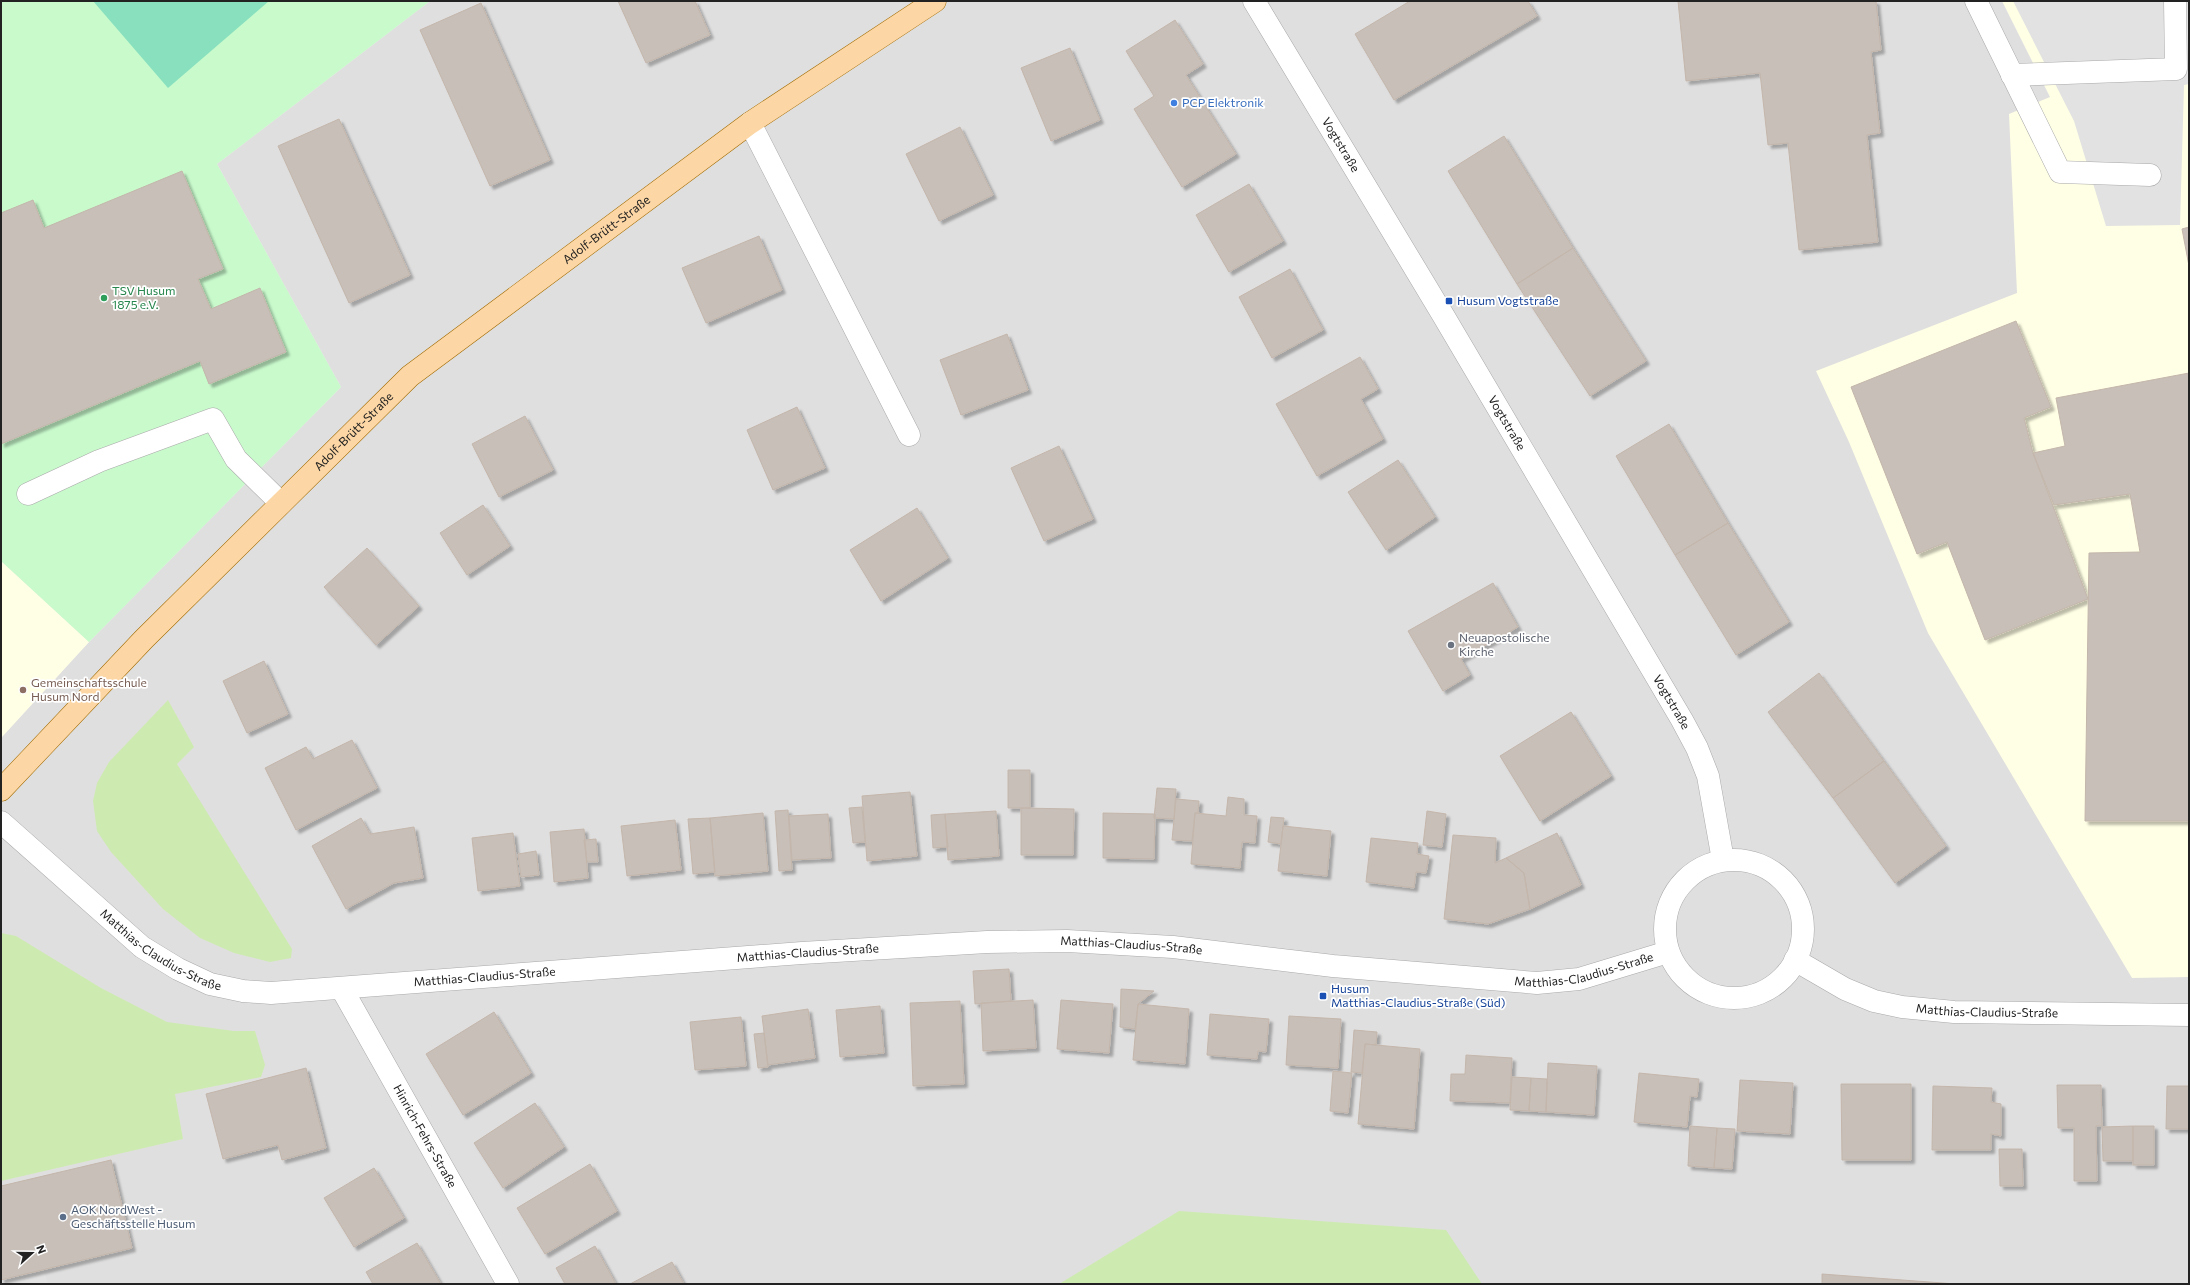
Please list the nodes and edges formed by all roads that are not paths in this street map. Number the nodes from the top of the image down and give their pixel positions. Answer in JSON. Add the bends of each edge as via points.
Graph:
{"nodes":[{"id":1,"x":936,"y":1,"type":"edge"},
{"id":2,"x":1254,"y":1,"type":"edge"},
{"id":3,"x":1976,"y":1,"type":"edge"},
{"id":4,"x":2175,"y":1,"type":"edge"},
{"id":5,"x":2012,"y":75,"type":"junction"},
{"id":6,"x":750,"y":123,"type":"junction"},
{"id":7,"x":2150,"y":175,"type":"dead end"},
{"id":8,"x":909,"y":435,"type":"dead end"},
{"id":9,"x":28,"y":494,"type":"dead end"},
{"id":10,"x":281,"y":503,"type":"junction"},
{"id":11,"x":1,"y":790,"type":"edge"},
{"id":12,"x":1,"y":822,"type":"edge"},
{"id":13,"x":1723,"y":860,"type":"junction"},
{"id":14,"x":1668,"y":952,"type":"junction"},
{"id":15,"x":1795,"y":960,"type":"junction"},
{"id":16,"x":342,"y":989,"type":"junction"},
{"id":17,"x":2189,"y":1015,"type":"edge"},
{"id":18,"x":508,"y":1284,"type":"edge"}],
"edges":[{"from":1,"to":6,"type":"main road","name":"Adolf-Brütt-Straße"},
{"from":2,"to":13,"type":"street","name":"Vogtstraße","via":[[1682,720],[1708,776]]},
{"from":3,"to":5,"type":"street"},
{"from":4,"to":5,"type":"street","via":[[2176,69]]},
{"from":5,"to":7,"type":"street","via":[[2060,172]]},
{"from":6,"to":8,"type":"street"},
{"from":6,"to":10,"type":"main road","name":"Adolf-Brütt-Straße","via":[[410,376]]},
{"from":9,"to":10,"type":"street","via":[[100,462],[213,418],[236,459]]},
{"from":10,"to":11,"type":"main road","name":"Adolf-Brütt-Straße","via":[[144,639]]},
{"from":12,"to":16,"type":"street","name":"Matthias-Claudius-Straße","via":[[142,947],[178,969],[210,984],[243,991],[271,993]]},
{"from":13,"to":14,"type":"street","name":"Matthias-Claudius-Straße","via":[[1702,866],[1684,879],[1670,900],[1664,925]]},
{"from":13,"to":15,"type":"street","name":"Matthias-Claudius-Straße","via":[[1748,862],[1771,871],[1790,888],[1801,911],[1803,936]]},
{"from":14,"to":15,"type":"street","name":"Matthias-Claudius-Straße","via":[[1683,977],[1712,994],[1742,997],[1758,994],[1782,978]]},
{"from":14,"to":16,"type":"street","name":"Matthias-Claudius-Straße","via":[[1580,979],[1536,983],[1333,966],[1173,947],[1067,941],[986,942],[802,953]]},
{"from":15,"to":17,"type":"street","name":"Matthias-Claudius-Straße","via":[[1845,989],[1874,1001],[1902,1007],[1954,1012]]},
{"from":16,"to":18,"type":"street","name":"Hinrich-Fehrs-Straße"}]}
